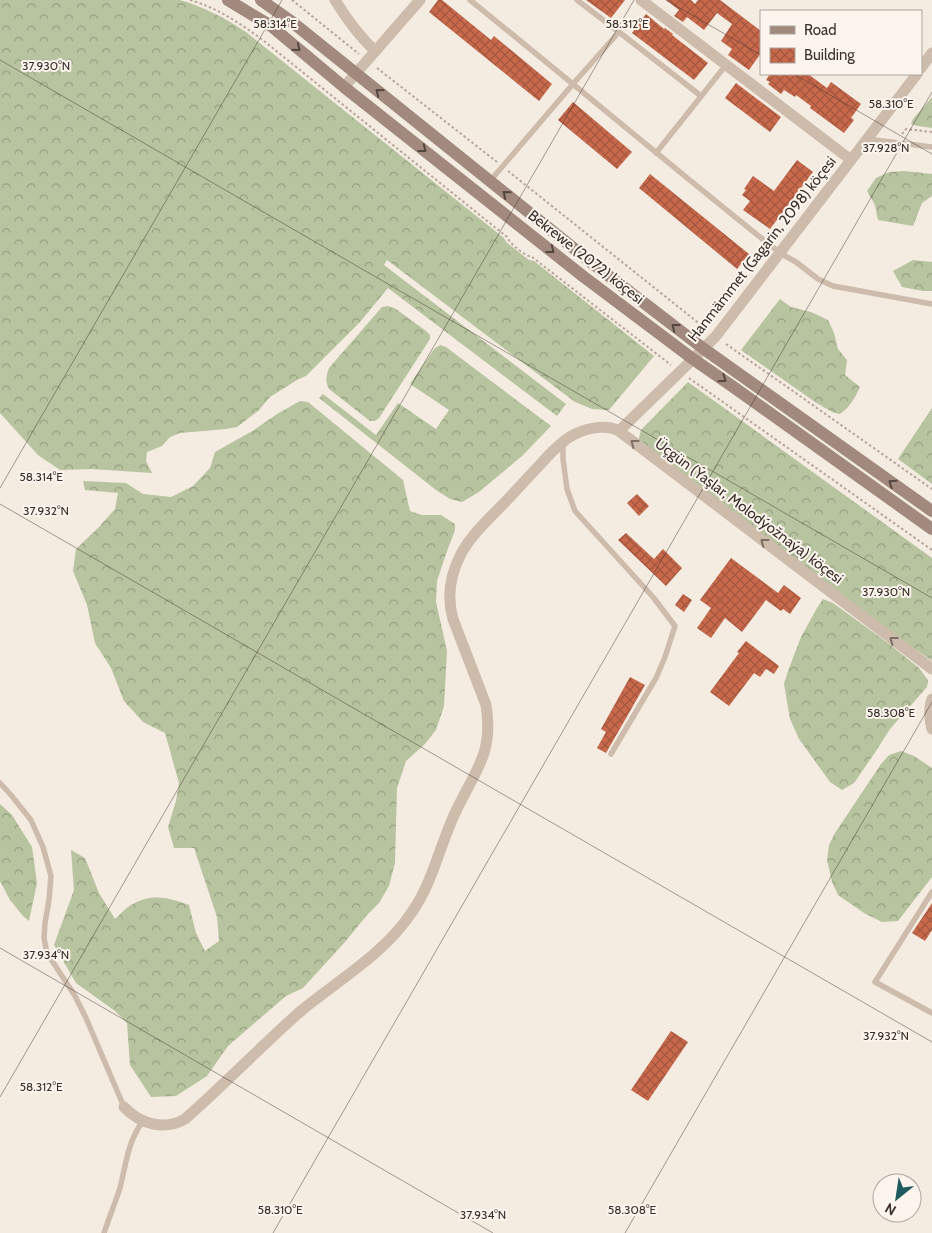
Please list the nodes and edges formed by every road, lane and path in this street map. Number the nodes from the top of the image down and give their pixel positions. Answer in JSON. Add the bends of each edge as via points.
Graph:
{"nodes":[{"id":1,"x":228,"y":0,"type":"edge"},
{"id":2,"x":261,"y":0,"type":"edge"},
{"id":3,"x":292,"y":0,"type":"edge"},
{"id":4,"x":335,"y":0,"type":"edge"},
{"id":5,"x":420,"y":0,"type":"edge"},
{"id":6,"x":470,"y":0,"type":"edge"},
{"id":7,"x":577,"y":0,"type":"edge"},
{"id":8,"x":641,"y":0,"type":"edge"},
{"id":9,"x":619,"y":32,"type":"junction"},
{"id":10,"x":375,"y":51,"type":"junction"},
{"id":11,"x":932,"y":54,"type":"edge"},
{"id":12,"x":367,"y":60,"type":"junction"},
{"id":13,"x":726,"y":64,"type":"junction"},
{"id":14,"x":922,"y":67,"type":"edge"},
{"id":15,"x":356,"y":73,"type":"junction"},
{"id":16,"x":916,"y":75,"type":"edge"},
{"id":17,"x":573,"y":84,"type":"junction"},
{"id":18,"x":344,"y":87,"type":"junction"},
{"id":19,"x":701,"y":96,"type":"junction"},
{"id":20,"x":932,"y":132,"type":"edge"},
{"id":21,"x":867,"y":139,"type":"junction"},
{"id":22,"x":896,"y":142,"type":"junction"},
{"id":23,"x":932,"y":147,"type":"edge"},
{"id":24,"x":656,"y":153,"type":"junction"},
{"id":25,"x":851,"y":160,"type":"junction"},
{"id":26,"x":502,"y":167,"type":"junction"},
{"id":27,"x":490,"y":181,"type":"junction"},
{"id":28,"x":780,"y":253,"type":"junction"},
{"id":29,"x":932,"y":304,"type":"edge"},
{"id":30,"x":716,"y":336,"type":"junction"},
{"id":31,"x":704,"y":349,"type":"junction"},
{"id":32,"x":693,"y":360,"type":"junction"},
{"id":33,"x":619,"y":431,"type":"junction"},
{"id":34,"x":563,"y":442,"type":"junction"},
{"id":35,"x":932,"y":489,"type":"edge"},
{"id":36,"x":932,"y":511,"type":"edge"},
{"id":37,"x":932,"y":529,"type":"edge"},
{"id":38,"x":932,"y":669,"type":"edge"},
{"id":39,"x":932,"y":699,"type":"edge"},
{"id":40,"x":932,"y":729,"type":"edge"},
{"id":41,"x":611,"y":754,"type":"dead end"},
{"id":42,"x":0,"y":783,"type":"edge"},
{"id":43,"x":932,"y":892,"type":"edge"},
{"id":44,"x":932,"y":1013,"type":"edge"},
{"id":45,"x":124,"y":1107,"type":"joint"},
{"id":46,"x":143,"y":1121,"type":"junction"},
{"id":47,"x":104,"y":1233,"type":"edge"}],
"edges":[{"from":1,"to":18,"type":"main road","name":"Bekrewe (2072) köçesi","one_way":true,"via":[[271,26]]},
{"from":2,"to":15,"type":"main road","name":"Bekrewe (2072) köçesi"},
{"from":3,"to":12,"type":"path"},
{"from":4,"to":10,"type":"street"},
{"from":5,"to":10,"type":"street"},
{"from":6,"to":17,"type":"lane"},
{"from":7,"to":9,"type":"lane"},
{"from":8,"to":13,"type":"street"},
{"from":9,"to":17,"type":"lane"},
{"from":9,"to":19,"type":"lane"},
{"from":10,"to":12,"type":"street"},
{"from":11,"to":14,"type":"street"},
{"from":12,"to":15,"type":"street"},
{"from":12,"to":26,"type":"path"},
{"from":13,"to":19,"type":"lane"},
{"from":13,"to":25,"type":"street"},
{"from":15,"to":18,"type":"street"},
{"from":27,"to":15,"type":"main road","name":"Bekrewe (2072) köçesi","one_way":true},
{"from":16,"to":21,"type":"street","name":"Hanmämmet (Gagarin, 2098) köçesi"},
{"from":17,"to":24,"type":"lane"},
{"from":17,"to":26,"type":"lane"},
{"from":18,"to":32,"type":"main road","name":"Bekrewe (2072) köçesi","one_way":true},
{"from":19,"to":24,"type":"lane"},
{"from":20,"to":22,"type":"path","via":[[906,129]]},
{"from":21,"to":22,"type":"lane"},
{"from":21,"to":25,"type":"street","name":"Hanmämmet (Gagarin, 2098) köçesi"},
{"from":22,"to":23,"type":"lane"},
{"from":24,"to":28,"type":"lane"},
{"from":25,"to":28,"type":"street","name":"Hanmämmet (Gagarin, 2098) köçesi"},
{"from":26,"to":27,"type":"lane"},
{"from":26,"to":30,"type":"path"},
{"from":31,"to":27,"type":"main road","name":"Bekrewe (2072) köçesi","one_way":true},
{"from":28,"to":29,"type":"lane","via":[[833,286]]},
{"from":28,"to":30,"type":"street","name":"Hanmämmet (Gagarin, 2098) köçesi"},
{"from":30,"to":31,"type":"street","name":"Hanmämmet (Gagarin, 2098) köçesi"},
{"from":30,"to":35,"type":"path"},
{"from":31,"to":32,"type":"street","name":"Hanmämmet (Gagarin, 2098) köçesi"},
{"from":36,"to":31,"type":"main road","name":"Bekrewe (2072) köçesi","one_way":true},
{"from":32,"to":33,"type":"street","name":"Hanmämmet (Gagarin, 2098) köçesi"},
{"from":32,"to":37,"type":"main road","name":"Bekrewe (2072) köçesi","one_way":true},
{"from":33,"to":34,"type":"street","via":[[613,428],[586,430]]},
{"from":38,"to":33,"type":"street","name":"Üçgün (Ýaşlar, Molodýožnaýa) köçesi","one_way":true},
{"from":34,"to":41,"type":"lane","via":[[564,472],[575,510],[675,626],[656,678]]},
{"from":34,"to":46,"type":"street","via":[[478,531],[455,567],[450,609],[486,705],[488,735],[482,761],[457,809],[413,911],[377,952],[281,1029],[185,1119],[170,1125]]},
{"from":39,"to":40,"type":"street","via":[[929,716]]},
{"from":42,"to":45,"type":"lane","via":[[31,820],[43,847],[51,876],[44,923],[47,953],[76,996]]},
{"from":43,"to":44,"type":"lane","via":[[875,982]]},
{"from":45,"to":46,"type":"street"},
{"from":46,"to":47,"type":"lane","via":[[130,1147]]}]}
